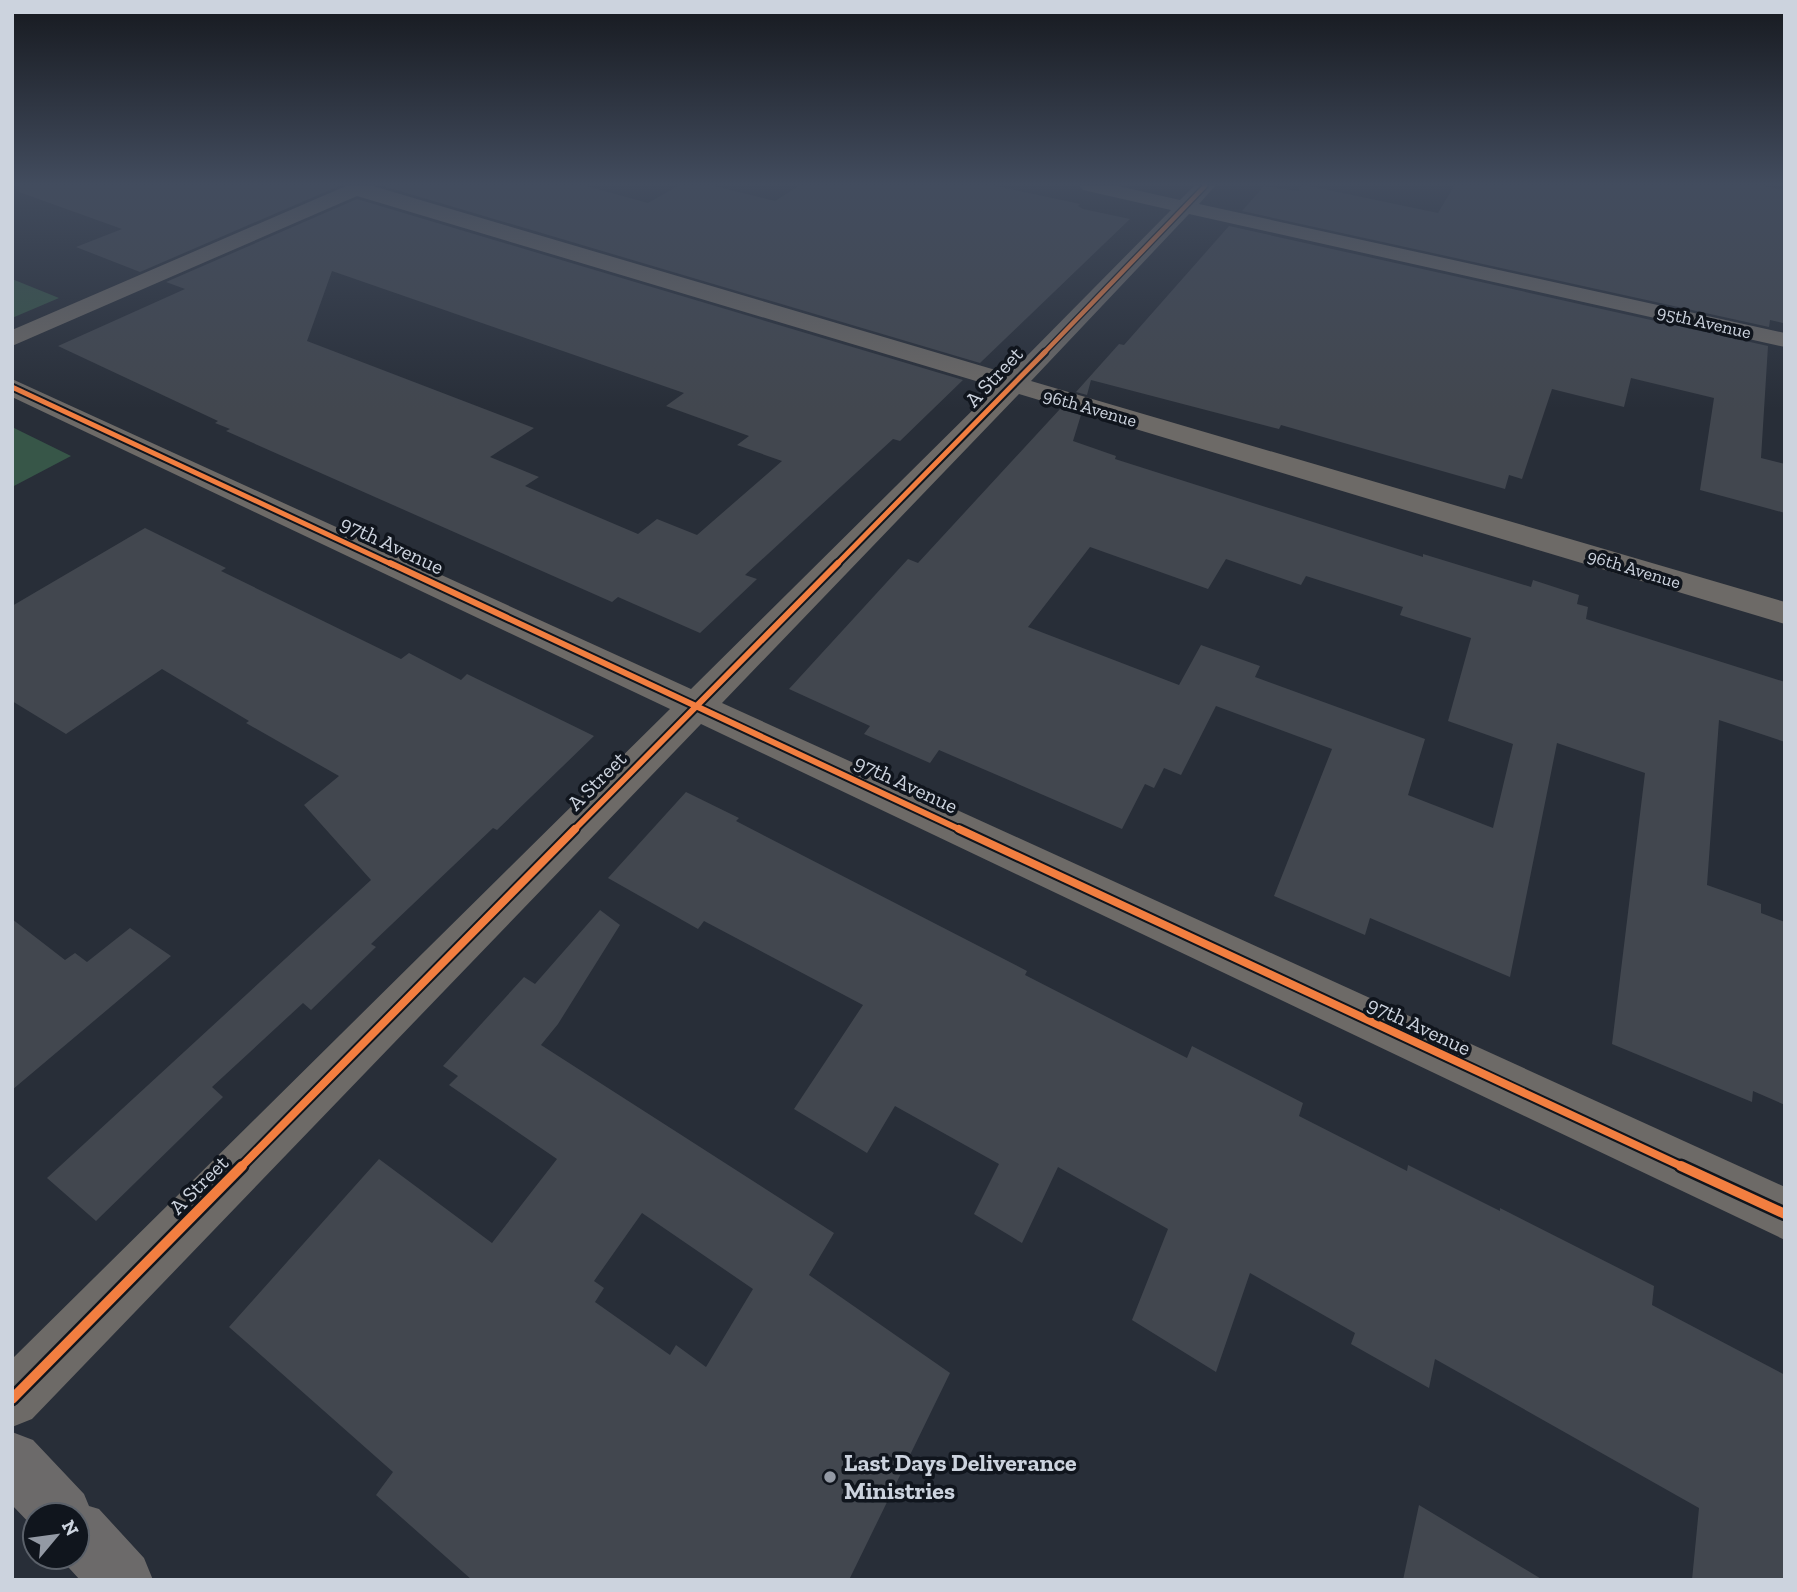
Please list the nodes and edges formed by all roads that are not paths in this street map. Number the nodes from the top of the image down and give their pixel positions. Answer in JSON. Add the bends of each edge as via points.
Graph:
{"nodes":[{"id":1,"x":193,"y":260,"type":"edge"},
{"id":2,"x":600,"y":260,"type":"edge"},
{"id":3,"x":1132,"y":260,"type":"edge"},
{"id":4,"x":1456,"y":260,"type":"edge"},
{"id":5,"x":12,"y":339,"type":"edge"},
{"id":6,"x":1785,"y":340,"type":"edge"},
{"id":7,"x":1012,"y":384,"type":"junction"},
{"id":8,"x":12,"y":387,"type":"edge"},
{"id":9,"x":1785,"y":613,"type":"edge"},
{"id":10,"x":696,"y":705,"type":"junction"},
{"id":11,"x":1785,"y":1214,"type":"edge"},
{"id":12,"x":12,"y":1399,"type":"edge"},
{"id":13,"x":12,"y":1461,"type":"edge"},
{"id":14,"x":50,"y":1501,"type":"edge"},
{"id":15,"x":91,"y":1546,"type":"edge"},
{"id":16,"x":122,"y":1580,"type":"edge"}],
"edges":[{"from":1,"to":5,"type":"street"},
{"from":2,"to":7,"type":"street","name":"96th Avenue"},
{"from":3,"to":7,"type":"street","name":"A Street"},
{"from":4,"to":6,"type":"street","name":"95th Avenue"},
{"from":7,"to":9,"type":"street","name":"96th Avenue"},
{"from":7,"to":10,"type":"street","name":"A Street"},
{"from":8,"to":10,"type":"street","name":"97th Avenue"},
{"from":10,"to":11,"type":"street","name":"97th Avenue"},
{"from":10,"to":12,"type":"street","name":"A Street"},
{"from":13,"to":14,"type":"main road"},
{"from":15,"to":16,"type":"main road"}]}
